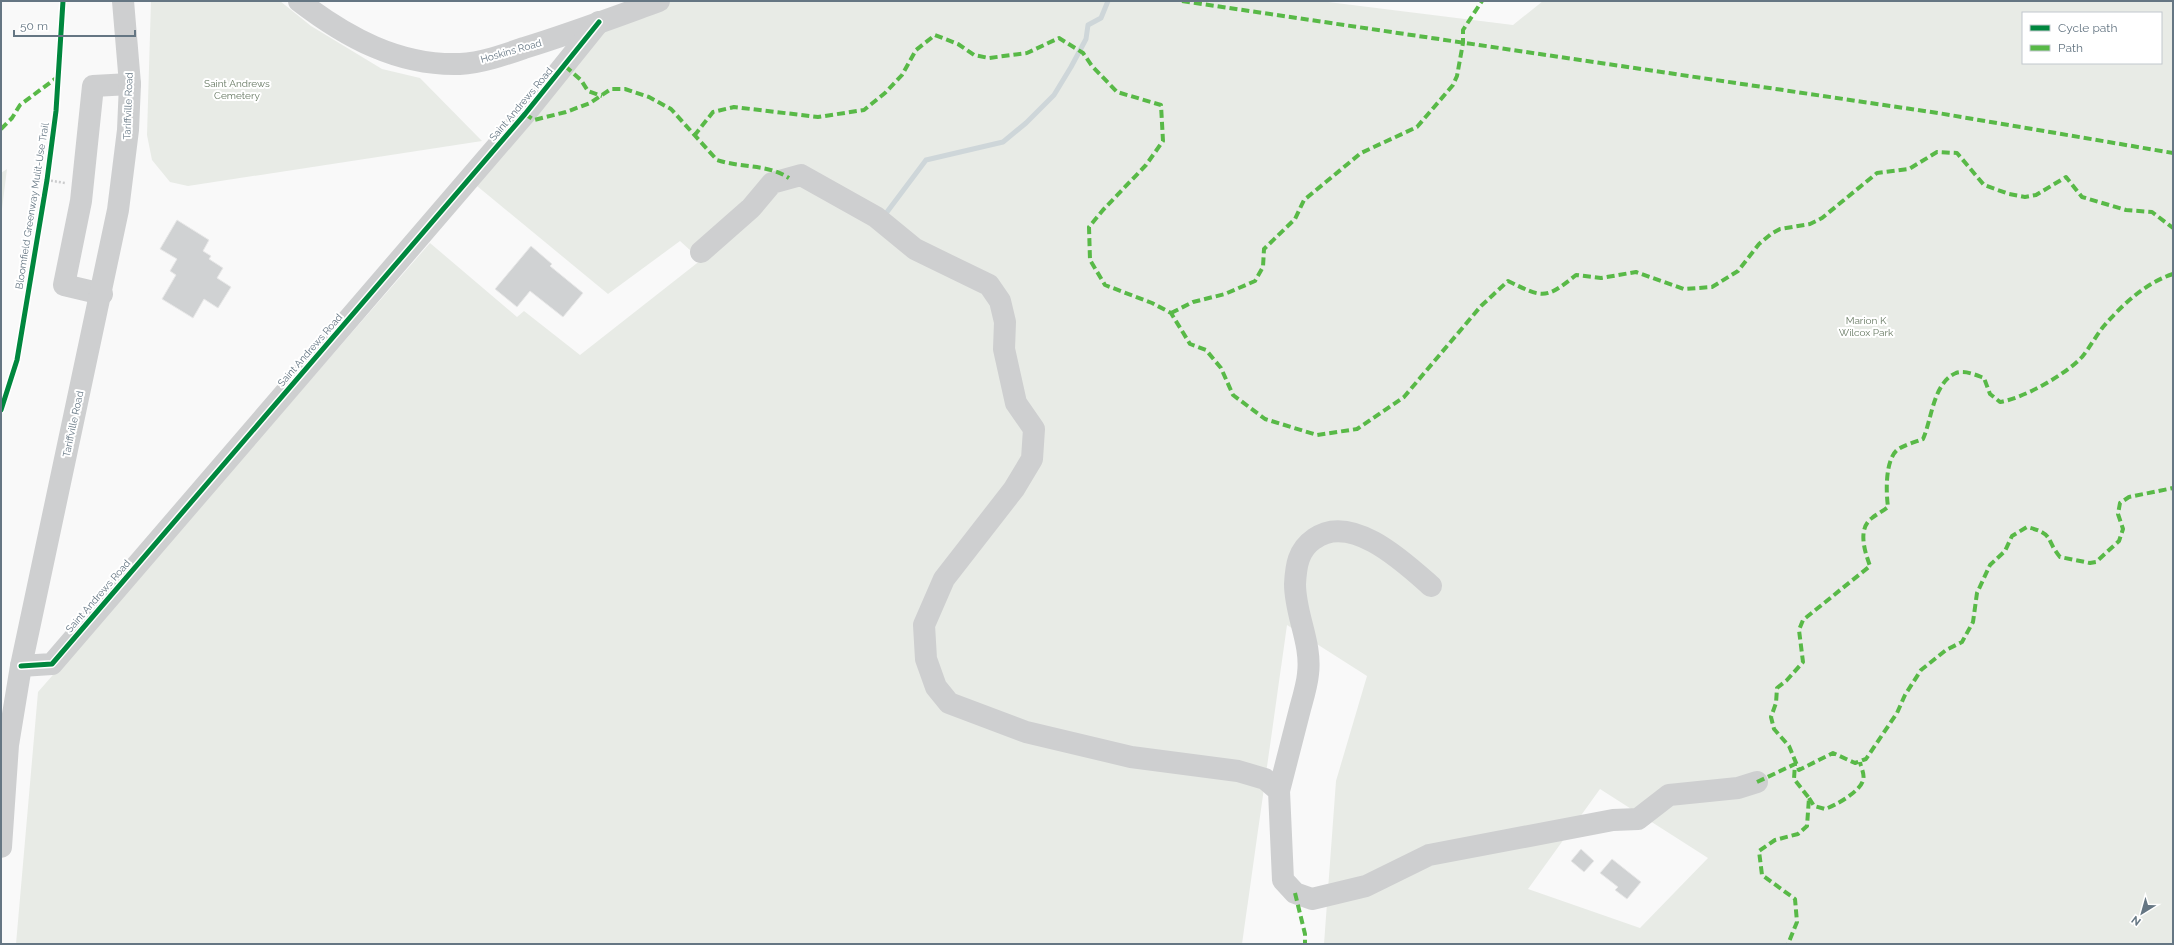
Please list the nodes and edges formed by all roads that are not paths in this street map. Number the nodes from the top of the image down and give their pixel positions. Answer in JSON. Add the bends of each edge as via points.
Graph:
{"nodes":[{"id":1,"x":123,"y":1,"type":"edge"},
{"id":2,"x":299,"y":1,"type":"edge"},
{"id":3,"x":660,"y":1,"type":"edge"},
{"id":4,"x":599,"y":22,"type":"junction"},
{"id":5,"x":130,"y":84,"type":"junction"},
{"id":6,"x":701,"y":252,"type":"dead end"},
{"id":7,"x":102,"y":294,"type":"junction"},
{"id":8,"x":1431,"y":586,"type":"dead end"},
{"id":9,"x":21,"y":666,"type":"junction"},
{"id":10,"x":1758,"y":782,"type":"dead end"},
{"id":11,"x":1279,"y":791,"type":"junction"},
{"id":12,"x":1,"y":846,"type":"edge"}],
"edges":[{"from":1,"to":5,"type":"street","name":"Tariffville Road"},
{"from":2,"to":4,"type":"street","name":"Hoskins Road","via":[[319,16],[373,47],[414,60],[460,64],[493,58]]},
{"from":3,"to":4,"type":"street","name":"Hoskins Road"},
{"from":4,"to":9,"type":"street","name":"Saint Andrews Road","via":[[525,114],[52,664]]},
{"from":5,"to":7,"type":"street","name":"Tariffville Road","via":[[124,170]]},
{"from":5,"to":7,"type":"street","via":[[92,86],[81,201],[64,284]]},
{"from":6,"to":11,"type":"street","via":[[751,208],[772,183],[801,175],[876,217],[915,249],[989,285],[1000,301],[1005,322],[1004,349],[1016,404],[1034,429],[1032,459],[1014,489],[944,579],[924,625],[926,658],[936,687],[949,703],[1026,732],[1131,757],[1238,771],[1265,779]]},
{"from":7,"to":9,"type":"street","name":"Tariffville Road"},
{"from":8,"to":11,"type":"street","via":[[1387,550],[1356,534],[1337,530],[1324,533],[1301,551],[1296,584],[1297,603],[1308,648],[1308,674]]},
{"from":9,"to":12,"type":"street","name":"Tariffville Road","via":[[8,745]]},
{"from":10,"to":11,"type":"street","via":[[1738,788],[1669,795],[1638,819],[1613,820],[1429,855],[1366,886],[1312,900],[1295,893],[1283,880]]}]}
